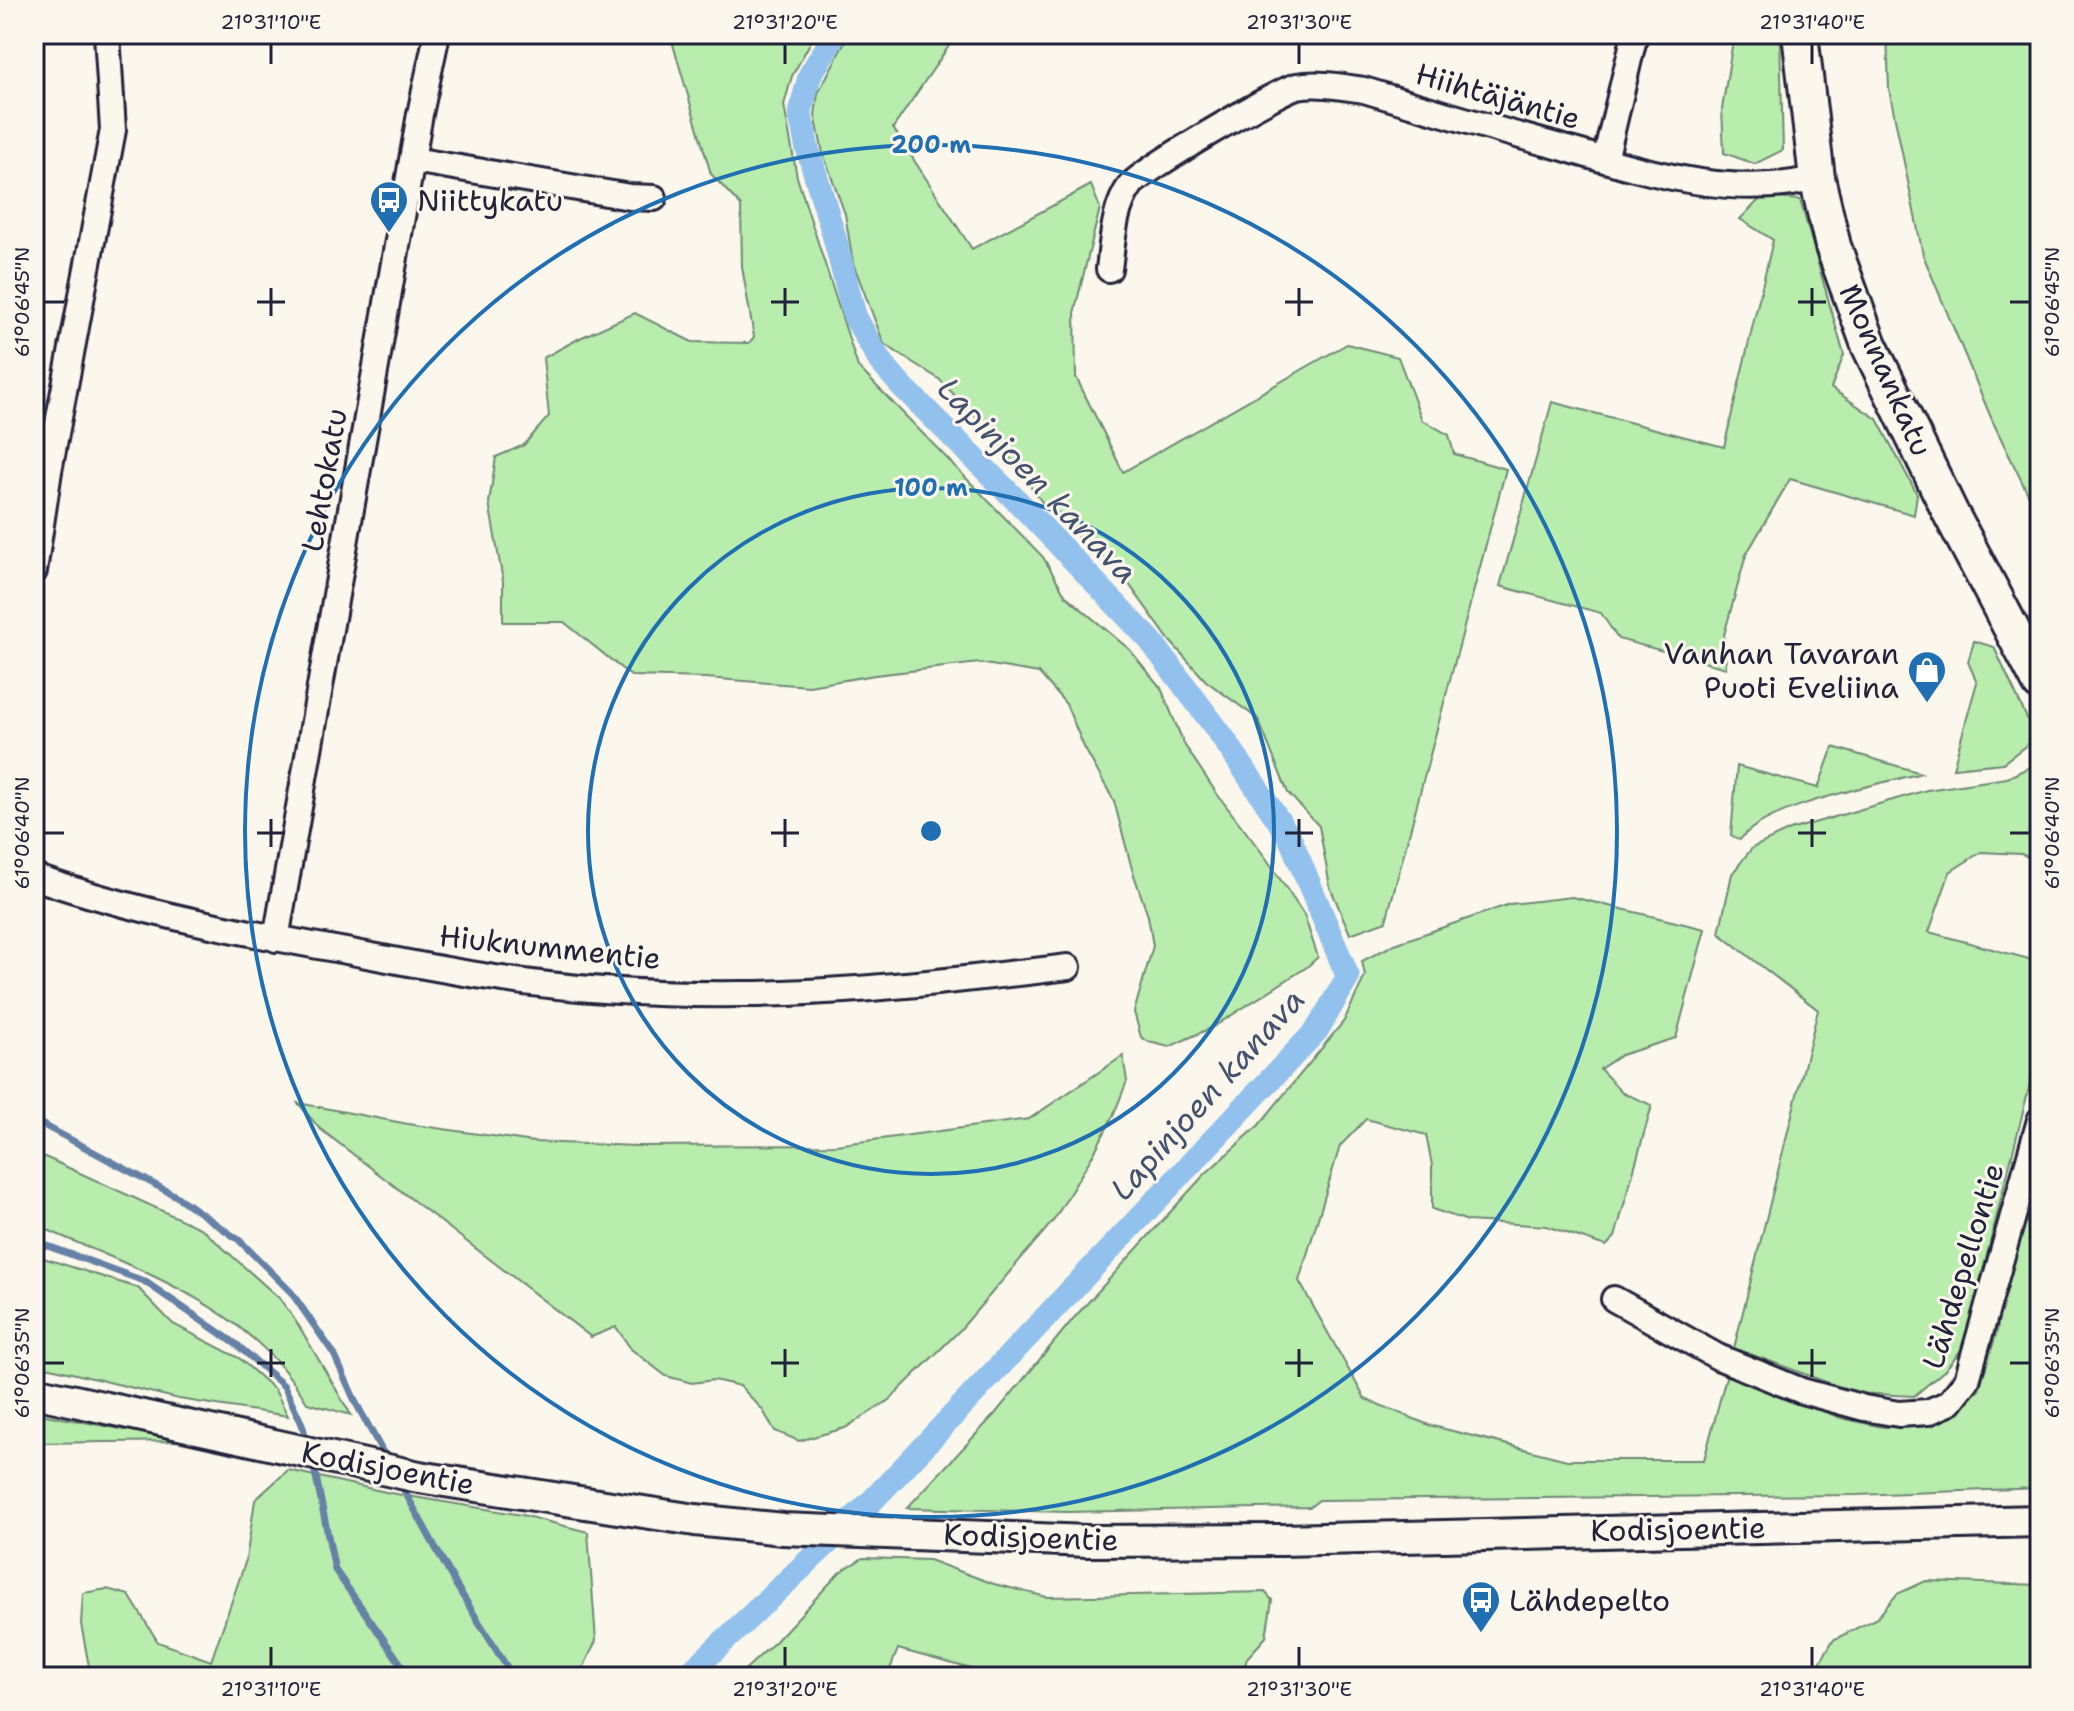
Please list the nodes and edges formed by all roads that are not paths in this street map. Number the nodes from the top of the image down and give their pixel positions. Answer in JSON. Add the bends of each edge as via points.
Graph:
{"nodes":[{"id":1,"x":107,"y":34,"type":"edge"},
{"id":2,"x":437,"y":34,"type":"edge"},
{"id":3,"x":1635,"y":34,"type":"edge"},
{"id":4,"x":1800,"y":34,"type":"edge"},
{"id":5,"x":413,"y":160,"type":"junction"},
{"id":6,"x":1605,"y":160,"type":"junction"},
{"id":7,"x":1817,"y":178,"type":"junction"},
{"id":8,"x":654,"y":198,"type":"dead end"},
{"id":9,"x":1109,"y":269,"type":"dead end"},
{"id":10,"x":34,"y":571,"type":"edge"},
{"id":11,"x":2040,"y":683,"type":"edge"},
{"id":12,"x":34,"y":877,"type":"edge"},
{"id":13,"x":276,"y":939,"type":"junction"},
{"id":14,"x":1068,"y":967,"type":"dead end"},
{"id":15,"x":2040,"y":1120,"type":"edge"},
{"id":16,"x":1614,"y":1299,"type":"dead end"},
{"id":17,"x":34,"y":1392,"type":"edge"},
{"id":18,"x":2040,"y":1521,"type":"edge"}],
"edges":[{"from":1,"to":10,"type":"street","via":[[113,130]]},
{"from":2,"to":5,"type":"street","name":"Lehtokatu"},
{"from":3,"to":6,"type":"street"},
{"from":4,"to":7,"type":"main road","name":"Monnankatu"},
{"from":5,"to":8,"type":"street"},
{"from":5,"to":13,"type":"street","name":"Lehtokatu"},
{"from":6,"to":7,"type":"street","name":"Hiihtäjäntie","via":[[1710,184],[1796,184]]},
{"from":6,"to":9,"type":"street","name":"Hiihtäjäntie","via":[[1364,90],[1295,86],[1131,183],[1118,207]]},
{"from":7,"to":11,"type":"main road","name":"Monnankatu","via":[[1833,246],[1869,345]]},
{"from":12,"to":13,"type":"street","name":"Hiuknummentie","via":[[119,905]]},
{"from":13,"to":14,"type":"street","name":"Hiuknummentie","via":[[490,977],[664,992],[871,989]]},
{"from":15,"to":16,"type":"street","name":"Lähdepellontie","via":[[1967,1380],[1949,1403],[1928,1412],[1899,1414],[1802,1391],[1718,1357]]},
{"from":17,"to":18,"type":"street","name":"Kodisjoentie","via":[[419,1477],[783,1529],[1088,1541],[1267,1540]]}]}
